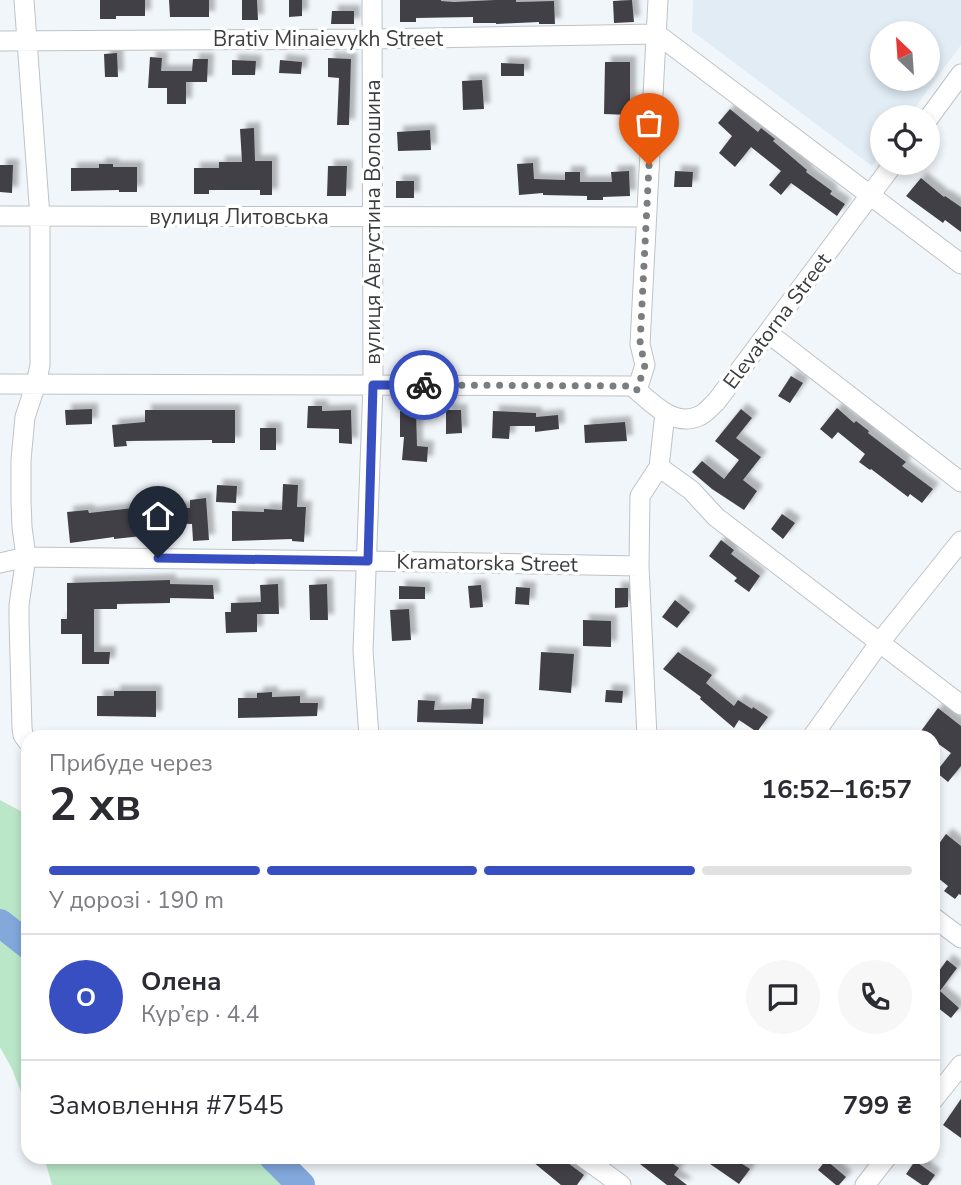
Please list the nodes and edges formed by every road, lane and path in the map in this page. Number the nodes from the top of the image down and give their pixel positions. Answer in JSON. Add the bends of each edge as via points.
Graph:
{"nodes":[{"id":1,"x":24,"y":0,"type":"edge"},
{"id":2,"x":372,"y":0,"type":"edge"},
{"id":3,"x":658,"y":0,"type":"edge"},
{"id":4,"x":657,"y":34,"type":"junction"},
{"id":5,"x":372,"y":40,"type":"junction"},
{"id":6,"x":0,"y":41,"type":"edge"},
{"id":7,"x":28,"y":41,"type":"junction"},
{"id":8,"x":961,"y":74,"type":"edge"},
{"id":9,"x":938,"y":105,"type":"edge"},
{"id":10,"x":885,"y":175,"type":"edge"},
{"id":11,"x":869,"y":196,"type":"junction"},
{"id":12,"x":0,"y":216,"type":"edge"},
{"id":13,"x":40,"y":217,"type":"junction"},
{"id":14,"x":373,"y":217,"type":"junction"},
{"id":15,"x":646,"y":217,"type":"junction"},
{"id":16,"x":961,"y":264,"type":"edge"},
{"id":17,"x":768,"y":332,"type":"junction"},
{"id":18,"x":0,"y":384,"type":"edge"},
{"id":19,"x":36,"y":384,"type":"junction"},
{"id":20,"x":373,"y":385,"type":"junction"},
{"id":21,"x":637,"y":390,"type":"junction"},
{"id":22,"x":665,"y":413,"type":"junction"},
{"id":23,"x":659,"y":467,"type":"junction"},
{"id":24,"x":961,"y":482,"type":"edge"},
{"id":25,"x":961,"y":541,"type":"edge"},
{"id":26,"x":26,"y":557,"type":"junction"},
{"id":27,"x":368,"y":561,"type":"junction"},
{"id":28,"x":0,"y":563,"type":"edge"},
{"id":29,"x":639,"y":566,"type":"junction"},
{"id":30,"x":880,"y":642,"type":"junction"},
{"id":31,"x":961,"y":705,"type":"edge"},
{"id":32,"x":22,"y":730,"type":"edge"},
{"id":33,"x":369,"y":730,"type":"edge"},
{"id":34,"x":647,"y":730,"type":"edge"},
{"id":35,"x":817,"y":730,"type":"edge"},
{"id":36,"x":940,"y":922,"type":"edge"},
{"id":37,"x":961,"y":938,"type":"edge"},
{"id":38,"x":961,"y":1065,"type":"edge"},
{"id":39,"x":940,"y":1091,"type":"edge"},
{"id":40,"x":592,"y":1164,"type":"edge"},
{"id":41,"x":882,"y":1164,"type":"edge"},
{"id":42,"x":621,"y":1185,"type":"edge"},
{"id":43,"x":865,"y":1185,"type":"edge"}],
"edges":[{"from":1,"to":7,"type":"street"},
{"from":2,"to":5,"type":"street","name":"вулиця Августина Волошина"},
{"from":3,"to":4,"type":"street"},
{"from":4,"to":5,"type":"street","name":"Brativ Minaievykh Street"},
{"from":4,"to":11,"type":"street"},
{"from":4,"to":15,"type":"street"},
{"from":5,"to":7,"type":"street","name":"Brativ Minaievykh Street"},
{"from":5,"to":14,"type":"street","name":"вулиця Августина Волошина"},
{"from":6,"to":7,"type":"street","name":"Brativ Minaievykh Street"},
{"from":7,"to":13,"type":"street"},
{"from":8,"to":9,"type":"street"},
{"from":10,"to":11,"type":"street","name":"Elevatorna Street"},
{"from":11,"to":16,"type":"street"},
{"from":11,"to":17,"type":"street","name":"Elevatorna Street"},
{"from":12,"to":13,"type":"street","name":"вулиця Литовська"},
{"from":13,"to":14,"type":"street","name":"вулиця Литовська"},
{"from":13,"to":19,"type":"street","via":[[40,365]]},
{"from":14,"to":15,"type":"street","name":"вулиця Литовська"},
{"from":14,"to":20,"type":"street","name":"вулиця Августина Волошина"},
{"from":15,"to":21,"type":"street","via":[[640,344],[645,365]]},
{"from":17,"to":22,"type":"street","name":"Elevatorna Street","via":[[716,402],[700,416],[682,420]]},
{"from":17,"to":24,"type":"street"},
{"from":18,"to":19,"type":"street"},
{"from":19,"to":20,"type":"street"},
{"from":19,"to":26,"type":"street","via":[[25,417],[22,460]]},
{"from":20,"to":21,"type":"street","via":[[632,386]]},
{"from":20,"to":27,"type":"street","name":"вулиця Августина Волошина"},
{"from":21,"to":22,"type":"street"},
{"from":22,"to":23,"type":"street"},
{"from":23,"to":29,"type":"street","via":[[640,496]]},
{"from":23,"to":30,"type":"street","via":[[691,490],[716,517]]},
{"from":25,"to":30,"type":"street"},
{"from":26,"to":27,"type":"street","name":"Kramatorska Street"},
{"from":26,"to":28,"type":"street","name":"Kramatorska Street"},
{"from":26,"to":32,"type":"street","via":[[19,605]]},
{"from":27,"to":29,"type":"street","name":"Kramatorska Street"},
{"from":27,"to":33,"type":"street","name":"вулиця Августина Волошина","via":[[363,651]]},
{"from":29,"to":34,"type":"street"},
{"from":30,"to":31,"type":"street"},
{"from":30,"to":35,"type":"street"},
{"from":36,"to":37,"type":"street"},
{"from":38,"to":39,"type":"street"},
{"from":40,"to":42,"type":"street"},
{"from":41,"to":43,"type":"street"}]}
